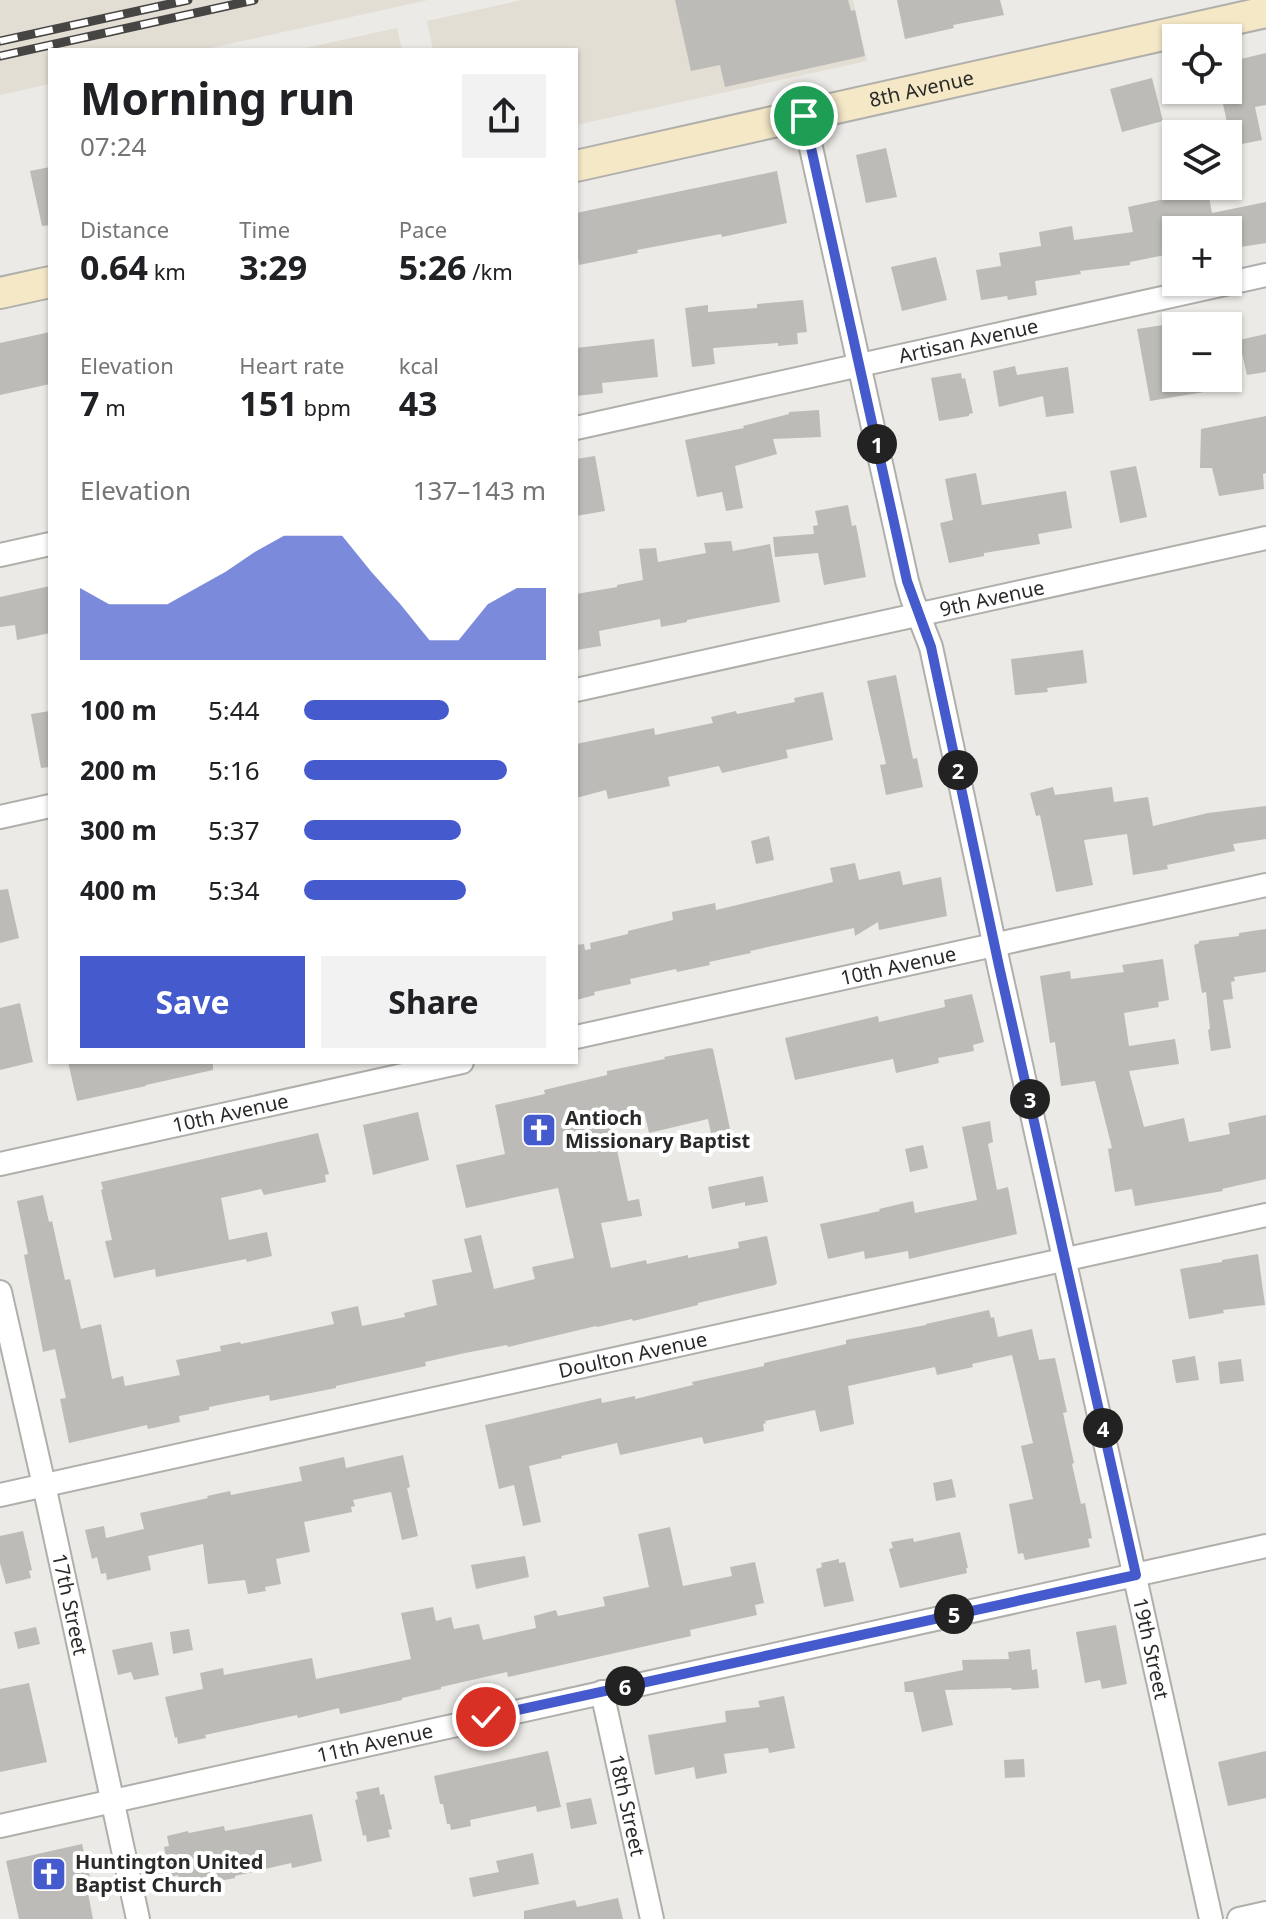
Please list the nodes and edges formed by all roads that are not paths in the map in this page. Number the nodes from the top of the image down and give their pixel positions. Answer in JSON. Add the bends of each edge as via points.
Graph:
{"nodes":[{"id":1,"x":1266,"y":12,"type":"edge"},
{"id":2,"x":804,"y":116,"type":"junction"},
{"id":3,"x":578,"y":166,"type":"edge"},
{"id":4,"x":1266,"y":275,"type":"edge"},
{"id":5,"x":48,"y":282,"type":"edge"},
{"id":6,"x":0,"y":293,"type":"edge"},
{"id":7,"x":859,"y":365,"type":"junction"},
{"id":8,"x":578,"y":428,"type":"edge"},
{"id":9,"x":1266,"y":538,"type":"edge"},
{"id":10,"x":48,"y":544,"type":"edge"},
{"id":11,"x":0,"y":555,"type":"edge"},
{"id":12,"x":919,"y":614,"type":"junction"},
{"id":13,"x":578,"y":690,"type":"edge"},
{"id":14,"x":48,"y":806,"type":"edge"},
{"id":15,"x":0,"y":817,"type":"edge"},
{"id":16,"x":1266,"y":885,"type":"edge"},
{"id":17,"x":995,"y":944,"type":"junction"},
{"id":18,"x":578,"y":1037,"type":"edge"},
{"id":19,"x":453,"y":1064,"type":"edge"},
{"id":20,"x":0,"y":1164,"type":"edge"},
{"id":21,"x":1266,"y":1215,"type":"edge"},
{"id":22,"x":1066,"y":1259,"type":"junction"},
{"id":23,"x":0,"y":1292,"type":"edge"},
{"id":24,"x":44,"y":1485,"type":"junction"},
{"id":25,"x":0,"y":1495,"type":"edge"},
{"id":26,"x":1266,"y":1546,"type":"edge"},
{"id":27,"x":1136,"y":1575,"type":"junction"},
{"id":28,"x":602,"y":1692,"type":"junction"},
{"id":29,"x":112,"y":1801,"type":"junction"},
{"id":30,"x":0,"y":1826,"type":"edge"},
{"id":31,"x":1266,"y":1913,"type":"edge"},
{"id":32,"x":138,"y":1919,"type":"edge"},
{"id":33,"x":652,"y":1919,"type":"edge"},
{"id":34,"x":1211,"y":1919,"type":"edge"},
{"id":35,"x":1239,"y":1919,"type":"edge"}],
"edges":[{"from":1,"to":2,"type":"main road","name":"8th Avenue"},
{"from":2,"to":3,"type":"main road","name":"8th Avenue"},
{"from":2,"to":7,"type":"street","name":"19th Street"},
{"from":4,"to":7,"type":"street","name":"Artisan Avenue"},
{"from":5,"to":6,"type":"main road"},
{"from":7,"to":8,"type":"street","name":"Artisan Avenue"},
{"from":7,"to":12,"type":"street","name":"19th Street"},
{"from":9,"to":12,"type":"street","name":"9th Avenue"},
{"from":10,"to":11,"type":"street"},
{"from":12,"to":13,"type":"street","name":"9th Avenue"},
{"from":12,"to":17,"type":"street","name":"19th Street","via":[[931,647]]},
{"from":14,"to":15,"type":"street"},
{"from":16,"to":17,"type":"street","name":"10th Avenue"},
{"from":17,"to":18,"type":"street","name":"10th Avenue"},
{"from":17,"to":22,"type":"street","name":"19th Street"},
{"from":19,"to":20,"type":"street","name":"10th Avenue"},
{"from":21,"to":22,"type":"street","name":"Doulton Avenue"},
{"from":22,"to":24,"type":"street","name":"Doulton Avenue"},
{"from":22,"to":27,"type":"street","name":"19th Street"},
{"from":23,"to":24,"type":"street","name":"17th Street"},
{"from":24,"to":25,"type":"street","name":"Doulton Avenue"},
{"from":24,"to":29,"type":"street","name":"17th Street"},
{"from":26,"to":27,"type":"street","name":"11th Avenue"},
{"from":27,"to":28,"type":"street","name":"11th Avenue"},
{"from":27,"to":34,"type":"street","name":"19th Street"},
{"from":28,"to":29,"type":"street","name":"11th Avenue"},
{"from":28,"to":33,"type":"street","name":"18th Street"},
{"from":29,"to":30,"type":"street","name":"11th Avenue"},
{"from":29,"to":32,"type":"street","name":"17th Street"},
{"from":31,"to":35,"type":"street"}]}
